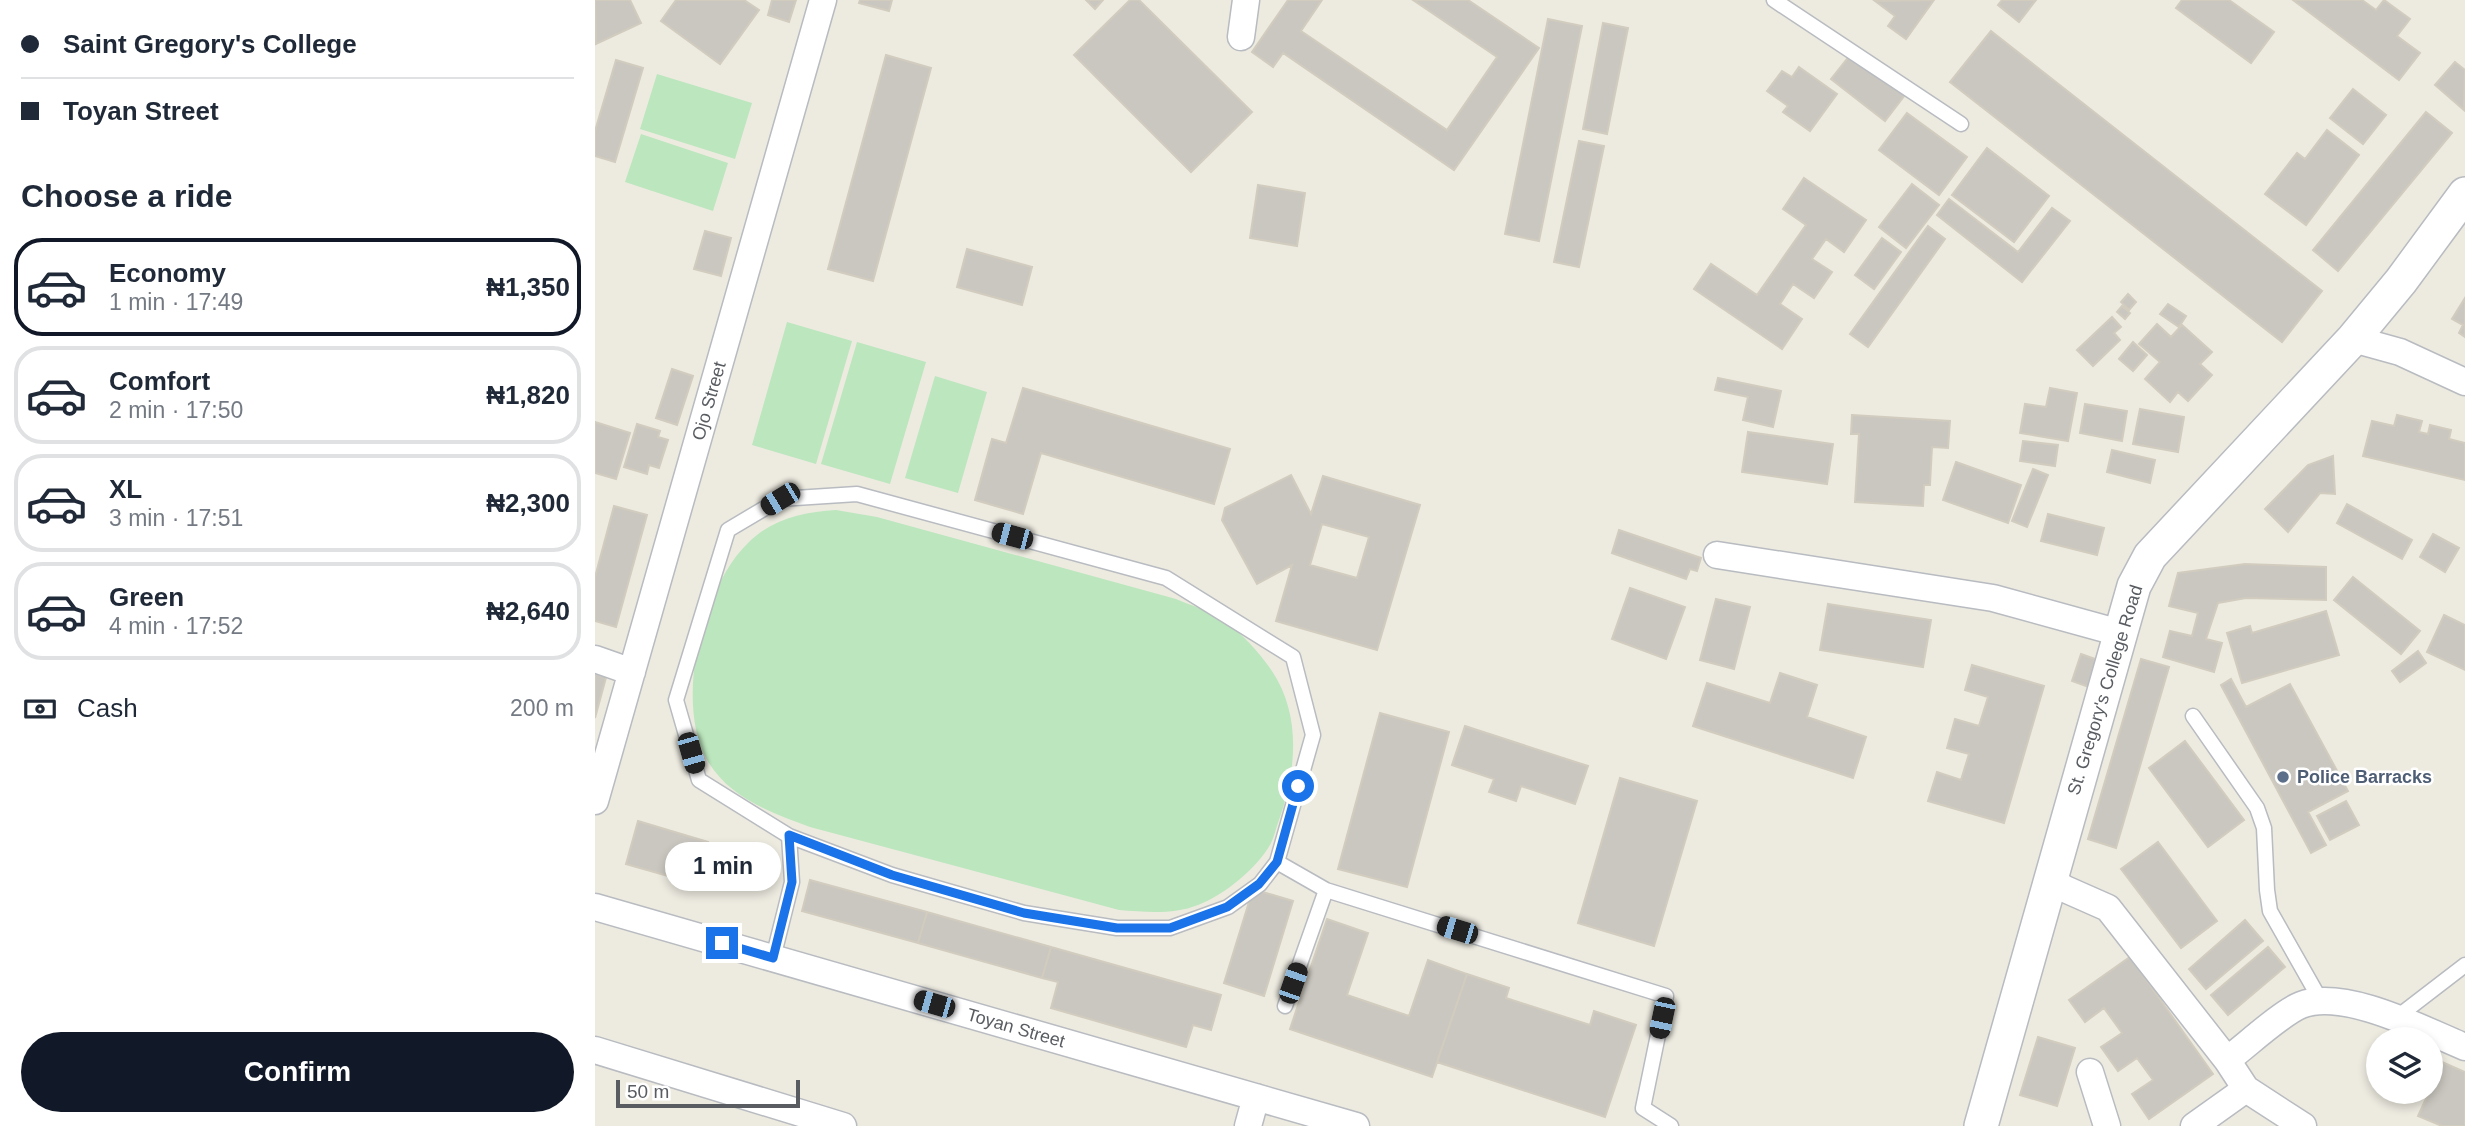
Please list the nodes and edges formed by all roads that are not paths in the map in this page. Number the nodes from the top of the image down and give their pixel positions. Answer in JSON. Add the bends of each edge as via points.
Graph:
{"nodes":[{"id":1,"x":823,"y":0,"type":"edge"},
{"id":2,"x":1246,"y":0,"type":"edge"},
{"id":3,"x":1774,"y":0,"type":"edge"},
{"id":4,"x":1241,"y":37,"type":"dead end"},
{"id":5,"x":1961,"y":124,"type":"dead end"},
{"id":6,"x":2465,"y":194,"type":"edge"},
{"id":7,"x":2353,"y":339,"type":"junction"},
{"id":8,"x":2465,"y":382,"type":"edge"},
{"id":9,"x":1709,"y":552,"type":"dead end"},
{"id":10,"x":2120,"y":633,"type":"junction"},
{"id":11,"x":595,"y":659,"type":"edge"},
{"id":12,"x":632,"y":672,"type":"junction"},
{"id":13,"x":2193,"y":716,"type":"dead end"},
{"id":14,"x":595,"y":801,"type":"edge"},
{"id":15,"x":789,"y":835,"type":"junction"},
{"id":16,"x":1277,"y":862,"type":"junction"},
{"id":17,"x":2050,"y":880,"type":"junction"},
{"id":18,"x":1326,"y":890,"type":"junction"},
{"id":19,"x":595,"y":906,"type":"edge"},
{"id":20,"x":773,"y":958,"type":"junction"},
{"id":21,"x":2465,"y":965,"type":"edge"},
{"id":22,"x":2321,"y":1000,"type":"junction"},
{"id":23,"x":1285,"y":1006,"type":"dead end"},
{"id":24,"x":2396,"y":1018,"type":"junction"},
{"id":25,"x":2465,"y":1047,"type":"edge"},
{"id":26,"x":595,"y":1050,"type":"edge"},
{"id":27,"x":2227,"y":1060,"type":"junction"},
{"id":28,"x":2091,"y":1072,"type":"dead end"},
{"id":29,"x":2246,"y":1089,"type":"junction"},
{"id":30,"x":1256,"y":1097,"type":"junction"},
{"id":31,"x":843,"y":1126,"type":"edge"},
{"id":32,"x":1248,"y":1126,"type":"edge"},
{"id":33,"x":1356,"y":1126,"type":"edge"},
{"id":34,"x":1671,"y":1126,"type":"edge"},
{"id":35,"x":1980,"y":1126,"type":"edge"},
{"id":36,"x":2107,"y":1126,"type":"edge"},
{"id":37,"x":2195,"y":1126,"type":"edge"},
{"id":38,"x":2303,"y":1126,"type":"edge"}],
"edges":[{"from":1,"to":12,"type":"street","name":"Ojo Street"},
{"from":2,"to":4,"type":"street"},
{"from":3,"to":5,"type":"lane"},
{"from":6,"to":7,"type":"street","name":"St. Gregory's College Road"},
{"from":7,"to":8,"type":"street","via":[[2400,352]]},
{"from":7,"to":10,"type":"street","name":"St. Gregory's College Road","via":[[2150,556],[2134,586]]},
{"from":9,"to":10,"type":"street","via":[[1993,598]]},
{"from":10,"to":17,"type":"street","name":"St. Gregory's College Road"},
{"from":11,"to":12,"type":"street"},
{"from":12,"to":14,"type":"street","name":"Ojo Street"},
{"from":13,"to":22,"type":"lane","via":[[2257,808],[2264,828],[2270,911]]},
{"from":15,"to":16,"type":"lane","via":[[892,875],[1024,913],[1117,928],[1170,928],[1227,907],[1259,884]]},
{"from":15,"to":16,"type":"lane","via":[[699,780],[676,700],[728,530],[780,499],[857,494],[1166,578],[1293,657],[1313,736]]},
{"from":15,"to":20,"type":"lane","via":[[792,882]]},
{"from":16,"to":18,"type":"lane"},
{"from":17,"to":27,"type":"street","via":[[2108,908]]},
{"from":17,"to":35,"type":"street","name":"St. Gregory's College Road"},
{"from":18,"to":23,"type":"lane"},
{"from":18,"to":34,"type":"lane","via":[[1666,996],[1643,1108]]},
{"from":19,"to":20,"type":"street","name":"Toyan Street"},
{"from":20,"to":30,"type":"street","name":"Toyan Street"},
{"from":21,"to":24,"type":"lane"},
{"from":22,"to":24,"type":"street","via":[[2353,1004]]},
{"from":22,"to":27,"type":"street","via":[[2300,1006]]},
{"from":24,"to":25,"type":"street"},
{"from":26,"to":31,"type":"street"},
{"from":27,"to":29,"type":"street"},
{"from":28,"to":36,"type":"street"},
{"from":29,"to":37,"type":"street"},
{"from":29,"to":38,"type":"street"},
{"from":30,"to":32,"type":"street"},
{"from":30,"to":33,"type":"street","name":"Toyan Street"}]}
